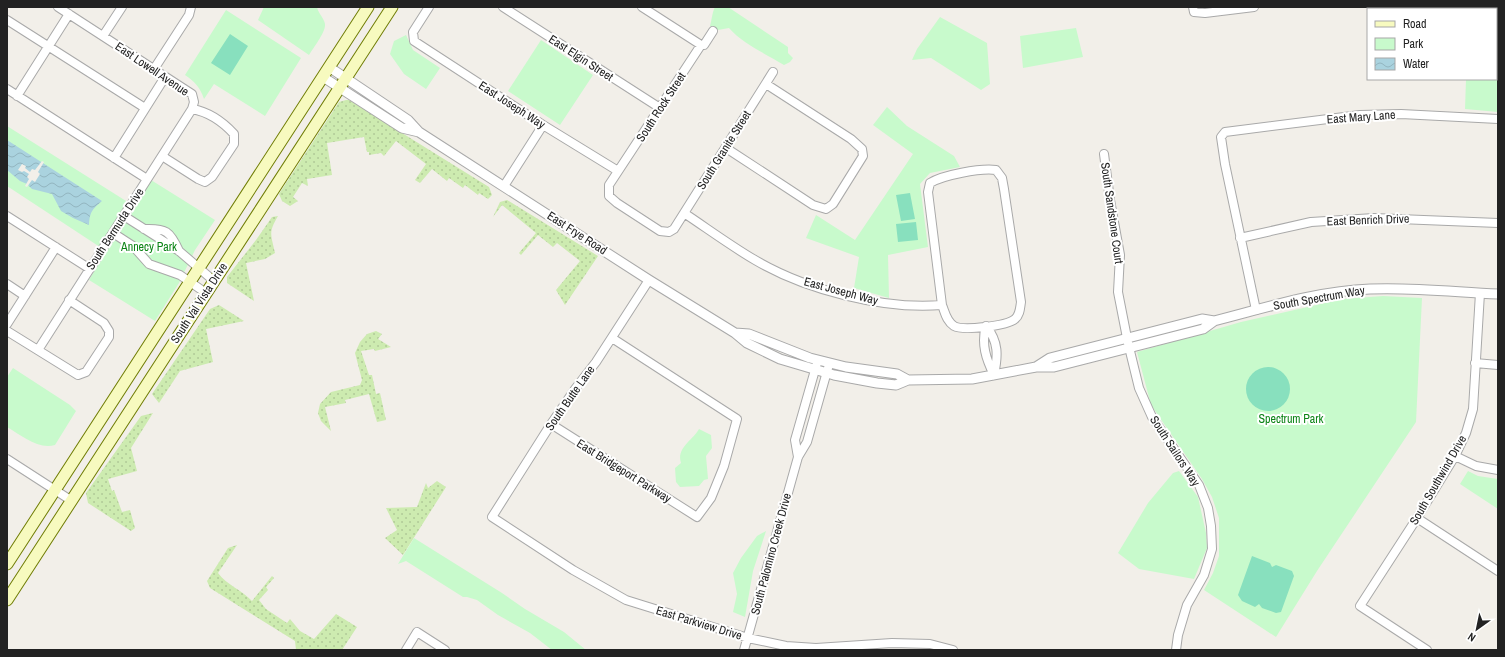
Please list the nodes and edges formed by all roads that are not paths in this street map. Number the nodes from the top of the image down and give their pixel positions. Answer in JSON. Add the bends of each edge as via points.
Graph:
{"nodes":[{"id":1,"x":58,"y":7,"type":"edge"},
{"id":2,"x":122,"y":7,"type":"edge"},
{"id":3,"x":191,"y":7,"type":"edge"},
{"id":4,"x":368,"y":7,"type":"edge"},
{"id":5,"x":392,"y":7,"type":"edge"},
{"id":6,"x":429,"y":7,"type":"edge"},
{"id":7,"x":503,"y":7,"type":"edge"},
{"id":8,"x":642,"y":7,"type":"edge"},
{"id":9,"x":1254,"y":7,"type":"edge"},
{"id":10,"x":1196,"y":10,"type":"edge"},
{"id":11,"x":69,"y":14,"type":"junction"},
{"id":12,"x":7,"y":20,"type":"edge"},
{"id":13,"x":713,"y":31,"type":"dead end"},
{"id":14,"x":103,"y":36,"type":"junction"},
{"id":15,"x":701,"y":45,"type":"junction"},
{"id":16,"x":49,"y":46,"type":"junction"},
{"id":17,"x":154,"y":69,"type":"junction"},
{"id":18,"x":326,"y":72,"type":"junction"},
{"id":19,"x":773,"y":72,"type":"dead end"},
{"id":20,"x":165,"y":77,"type":"junction"},
{"id":21,"x":342,"y":83,"type":"junction"},
{"id":22,"x":766,"y":84,"type":"junction"},
{"id":23,"x":7,"y":89,"type":"edge"},
{"id":24,"x":17,"y":96,"type":"junction"},
{"id":25,"x":145,"y":108,"type":"junction"},
{"id":26,"x":660,"y":108,"type":"junction"},
{"id":27,"x":192,"y":109,"type":"junction"},
{"id":28,"x":1498,"y":119,"type":"edge"},
{"id":29,"x":543,"y":124,"type":"junction"},
{"id":30,"x":726,"y":148,"type":"junction"},
{"id":31,"x":1104,"y":154,"type":"dead end"},
{"id":32,"x":162,"y":156,"type":"junction"},
{"id":33,"x":114,"y":158,"type":"junction"},
{"id":34,"x":618,"y":171,"type":"junction"},
{"id":35,"x":147,"y":179,"type":"junction"},
{"id":36,"x":504,"y":186,"type":"junction"},
{"id":37,"x":684,"y":213,"type":"junction"},
{"id":38,"x":7,"y":216,"type":"edge"},
{"id":39,"x":124,"y":216,"type":"junction"},
{"id":40,"x":1498,"y":223,"type":"edge"},
{"id":41,"x":674,"y":229,"type":"joint"},
{"id":42,"x":113,"y":233,"type":"junction"},
{"id":43,"x":1240,"y":238,"type":"junction"},
{"id":44,"x":56,"y":247,"type":"junction"},
{"id":45,"x":199,"y":267,"type":"junction"},
{"id":46,"x":90,"y":269,"type":"junction"},
{"id":47,"x":649,"y":280,"type":"junction"},
{"id":48,"x":214,"y":281,"type":"junction"},
{"id":49,"x":189,"y":282,"type":"junction"},
{"id":50,"x":7,"y":284,"type":"edge"},
{"id":51,"x":206,"y":293,"type":"junction"},
{"id":52,"x":1480,"y":294,"type":"junction"},
{"id":53,"x":1498,"y":294,"type":"edge"},
{"id":54,"x":25,"y":296,"type":"junction"},
{"id":55,"x":69,"y":300,"type":"junction"},
{"id":56,"x":942,"y":304,"type":"junction"},
{"id":57,"x":1256,"y":310,"type":"junction"},
{"id":58,"x":7,"y":324,"type":"edge"},
{"id":59,"x":986,"y":326,"type":"junction"},
{"id":60,"x":7,"y":331,"type":"edge"},
{"id":61,"x":735,"y":333,"type":"junction"},
{"id":62,"x":612,"y":338,"type":"junction"},
{"id":63,"x":1128,"y":343,"type":"junction"},
{"id":64,"x":38,"y":350,"type":"junction"},
{"id":65,"x":824,"y":362,"type":"junction"},
{"id":66,"x":1475,"y":363,"type":"junction"},
{"id":67,"x":1498,"y":365,"type":"edge"},
{"id":68,"x":821,"y":372,"type":"junction"},
{"id":69,"x":994,"y":375,"type":"junction"},
{"id":70,"x":908,"y":380,"type":"junction"},
{"id":71,"x":551,"y":424,"type":"junction"},
{"id":72,"x":1455,"y":456,"type":"junction"},
{"id":73,"x":798,"y":457,"type":"junction"},
{"id":74,"x":7,"y":459,"type":"edge"},
{"id":75,"x":1498,"y":470,"type":"edge"},
{"id":76,"x":55,"y":490,"type":"junction"},
{"id":77,"x":72,"y":501,"type":"junction"},
{"id":78,"x":492,"y":517,"type":"joint"},
{"id":79,"x":1417,"y":518,"type":"junction"},
{"id":80,"x":7,"y":564,"type":"edge"},
{"id":81,"x":1498,"y":571,"type":"edge"},
{"id":82,"x":7,"y":600,"type":"edge"},
{"id":83,"x":748,"y":638,"type":"junction"},
{"id":84,"x":406,"y":650,"type":"edge"},
{"id":85,"x":445,"y":650,"type":"edge"},
{"id":86,"x":744,"y":650,"type":"edge"},
{"id":87,"x":953,"y":650,"type":"edge"},
{"id":88,"x":1176,"y":650,"type":"edge"},
{"id":89,"x":1427,"y":650,"type":"edge"}],
"edges":[{"from":1,"to":11,"type":"street","name":"East Lowell Avenue"},
{"from":2,"to":14,"type":"street"},
{"from":3,"to":17,"type":"street","via":[[189,15]]},
{"from":4,"to":18,"type":"main road","name":"South Val Vista Drive"},
{"from":5,"to":21,"type":"main road","name":"South Val Vista Drive"},
{"from":6,"to":29,"type":"street","name":"East Joseph Way","via":[[413,32],[414,41]]},
{"from":7,"to":26,"type":"street","name":"East Elgin Street"},
{"from":8,"to":15,"type":"street"},
{"from":9,"to":10,"type":"street","via":[[1205,13]]},
{"from":11,"to":14,"type":"street","name":"East Lowell Avenue"},
{"from":11,"to":16,"type":"street"},
{"from":12,"to":16,"type":"street"},
{"from":13,"to":15,"type":"street","name":"South Rock Street","via":[[704,45]]},
{"from":14,"to":17,"type":"street","name":"East Lowell Avenue"},
{"from":15,"to":26,"type":"street","name":"South Rock Street"},
{"from":16,"to":24,"type":"street"},
{"from":16,"to":25,"type":"street"},
{"from":17,"to":20,"type":"street","name":"East Lowell Avenue"},
{"from":18,"to":21,"type":"street","name":"East Frye Road"},
{"from":18,"to":45,"type":"main road","name":"South Val Vista Drive"},
{"from":19,"to":22,"type":"street","name":"South Granite Street"},
{"from":20,"to":25,"type":"street"},
{"from":20,"to":27,"type":"street","name":"East Lowell Avenue","via":[[192,94]]},
{"from":21,"to":36,"type":"street","name":"East Frye Road","via":[[402,128],[419,132]]},
{"from":21,"to":48,"type":"main road","name":"South Val Vista Drive"},
{"from":22,"to":30,"type":"street","name":"South Granite Street"},
{"from":22,"to":30,"type":"street","via":[[851,139],[862,149],[863,156],[833,204],[826,209],[814,205]]},
{"from":23,"to":24,"type":"street"},
{"from":24,"to":33,"type":"street"},
{"from":25,"to":33,"type":"street"},
{"from":26,"to":34,"type":"street","name":"South Rock Street"},
{"from":27,"to":32,"type":"street","name":"South Bermuda Drive"},
{"from":27,"to":32,"type":"street","name":"East Lowell Avenue","via":[[203,111],[227,126],[234,134],[234,144],[212,177],[205,182]]},
{"from":28,"to":43,"type":"street","name":"East Mary Lane","via":[[1401,114],[1360,115],[1225,132],[1221,137]]},
{"from":29,"to":34,"type":"street","name":"East Joseph Way"},
{"from":29,"to":36,"type":"street"},
{"from":30,"to":37,"type":"street","name":"South Granite Street"},
{"from":31,"to":63,"type":"street","name":"South Sandstone Court","via":[[1120,255],[1118,292]]},
{"from":32,"to":35,"type":"street","name":"South Bermuda Drive"},
{"from":33,"to":35,"type":"street"},
{"from":34,"to":41,"type":"street","name":"South Rock Street","via":[[609,185],[609,196],[660,231],[668,232]]},
{"from":35,"to":39,"type":"street","name":"South Bermuda Drive"},
{"from":36,"to":47,"type":"street","name":"East Frye Road"},
{"from":37,"to":41,"type":"street","name":"South Granite Street"},
{"from":37,"to":56,"type":"street","name":"East Joseph Way","via":[[756,260],[803,282],[868,301],[925,306]]},
{"from":38,"to":44,"type":"street"},
{"from":39,"to":42,"type":"street","name":"South Bermuda Drive"},
{"from":39,"to":45,"type":"street"},
{"from":40,"to":43,"type":"street","name":"East Benrich Drive","via":[[1374,218],[1311,222]]},
{"from":42,"to":46,"type":"street","name":"South Bermuda Drive"},
{"from":42,"to":49,"type":"street","via":[[133,246],[149,264],[176,273]]},
{"from":43,"to":57,"type":"street"},
{"from":44,"to":46,"type":"street"},
{"from":44,"to":54,"type":"street"},
{"from":45,"to":48,"type":"street"},
{"from":45,"to":49,"type":"main road","name":"South Val Vista Drive"},
{"from":46,"to":55,"type":"street","name":"South Bermuda Drive"},
{"from":47,"to":61,"type":"street","name":"East Frye Road"},
{"from":47,"to":62,"type":"street","name":"South Butte Lane"},
{"from":48,"to":51,"type":"main road","name":"South Val Vista Drive"},
{"from":49,"to":51,"type":"street"},
{"from":49,"to":76,"type":"main road","name":"South Val Vista Drive"},
{"from":50,"to":54,"type":"street"},
{"from":51,"to":77,"type":"main road","name":"South Val Vista Drive"},
{"from":52,"to":53,"type":"street","name":"South Spectrum Way"},
{"from":52,"to":57,"type":"street","name":"South Spectrum Way","via":[[1404,288],[1368,289],[1309,298]]},
{"from":52,"to":66,"type":"street","name":"South Southwind Drive"},
{"from":54,"to":58,"type":"street"},
{"from":55,"to":64,"type":"street","name":"South Bermuda Drive"},
{"from":55,"to":64,"type":"street","via":[[104,323],[109,338],[86,372],[78,375]]},
{"from":56,"to":59,"type":"street","via":[[947,319],[953,326],[962,329]]},
{"from":56,"to":59,"type":"street","via":[[928,192],[930,183],[937,178],[987,169],[996,170],[1002,178],[1021,302],[1020,312],[1015,319],[1008,323]]},
{"from":57,"to":63,"type":"street","name":"South Spectrum Way","via":[[1214,321],[1204,329]]},
{"from":59,"to":69,"type":"street","via":[[994,335],[998,358]]},
{"from":60,"to":64,"type":"street"},
{"from":61,"to":65,"type":"street","name":"East Frye Road","via":[[749,334]]},
{"from":61,"to":68,"type":"street","name":"East Frye Road","via":[[761,351]]},
{"from":62,"to":71,"type":"street","name":"South Butte Lane"},
{"from":62,"to":71,"type":"street","name":"East Bridgeport Parkway","via":[[737,419],[724,466],[711,498],[697,517]]},
{"from":63,"to":69,"type":"street","name":"South Spectrum Way","via":[[1054,367],[1036,367]]},
{"from":63,"to":88,"type":"street","name":"South Sailors Way","via":[[1144,400],[1152,417],[1199,485],[1208,508],[1211,526],[1212,549],[1204,574],[1187,605]]},
{"from":65,"to":68,"type":"street","name":"South Palomino Creek Drive"},
{"from":65,"to":68,"type":"street","name":"South Palomino Creek Drive"},
{"from":65,"to":70,"type":"street","name":"South Spectrum Way","via":[[897,374]]},
{"from":66,"to":67,"type":"street"},
{"from":66,"to":72,"type":"street","name":"South Southwind Drive","via":[[1473,409],[1466,433]]},
{"from":68,"to":70,"type":"street","name":"South Spectrum Way","via":[[896,385]]},
{"from":68,"to":73,"type":"street","name":"South Palomino Creek Drive","via":[[807,442]]},
{"from":68,"to":73,"type":"street","name":"South Palomino Creek Drive","via":[[795,440]]},
{"from":69,"to":70,"type":"street","name":"South Spectrum Way","via":[[958,380]]},
{"from":71,"to":78,"type":"street","name":"South Butte Lane"},
{"from":72,"to":75,"type":"street","via":[[1476,466]]},
{"from":72,"to":79,"type":"street","name":"South Southwind Drive"},
{"from":73,"to":83,"type":"street","name":"South Palomino Creek Drive"},
{"from":74,"to":76,"type":"street"},
{"from":76,"to":77,"type":"street"},
{"from":76,"to":80,"type":"main road","name":"South Val Vista Drive"},
{"from":77,"to":82,"type":"main road","name":"South Val Vista Drive"},
{"from":78,"to":83,"type":"street","name":"East Parkview Drive","via":[[572,570],[626,600]]},
{"from":79,"to":81,"type":"street"},
{"from":79,"to":89,"type":"street","name":"South Southwind Drive","via":[[1360,606]]},
{"from":83,"to":86,"type":"street","name":"South Palomino Creek Drive"},
{"from":83,"to":87,"type":"street","name":"East Parkview Drive","via":[[786,646],[816,648],[892,643],[930,644]]},
{"from":84,"to":85,"type":"street","via":[[417,632]]}]}
